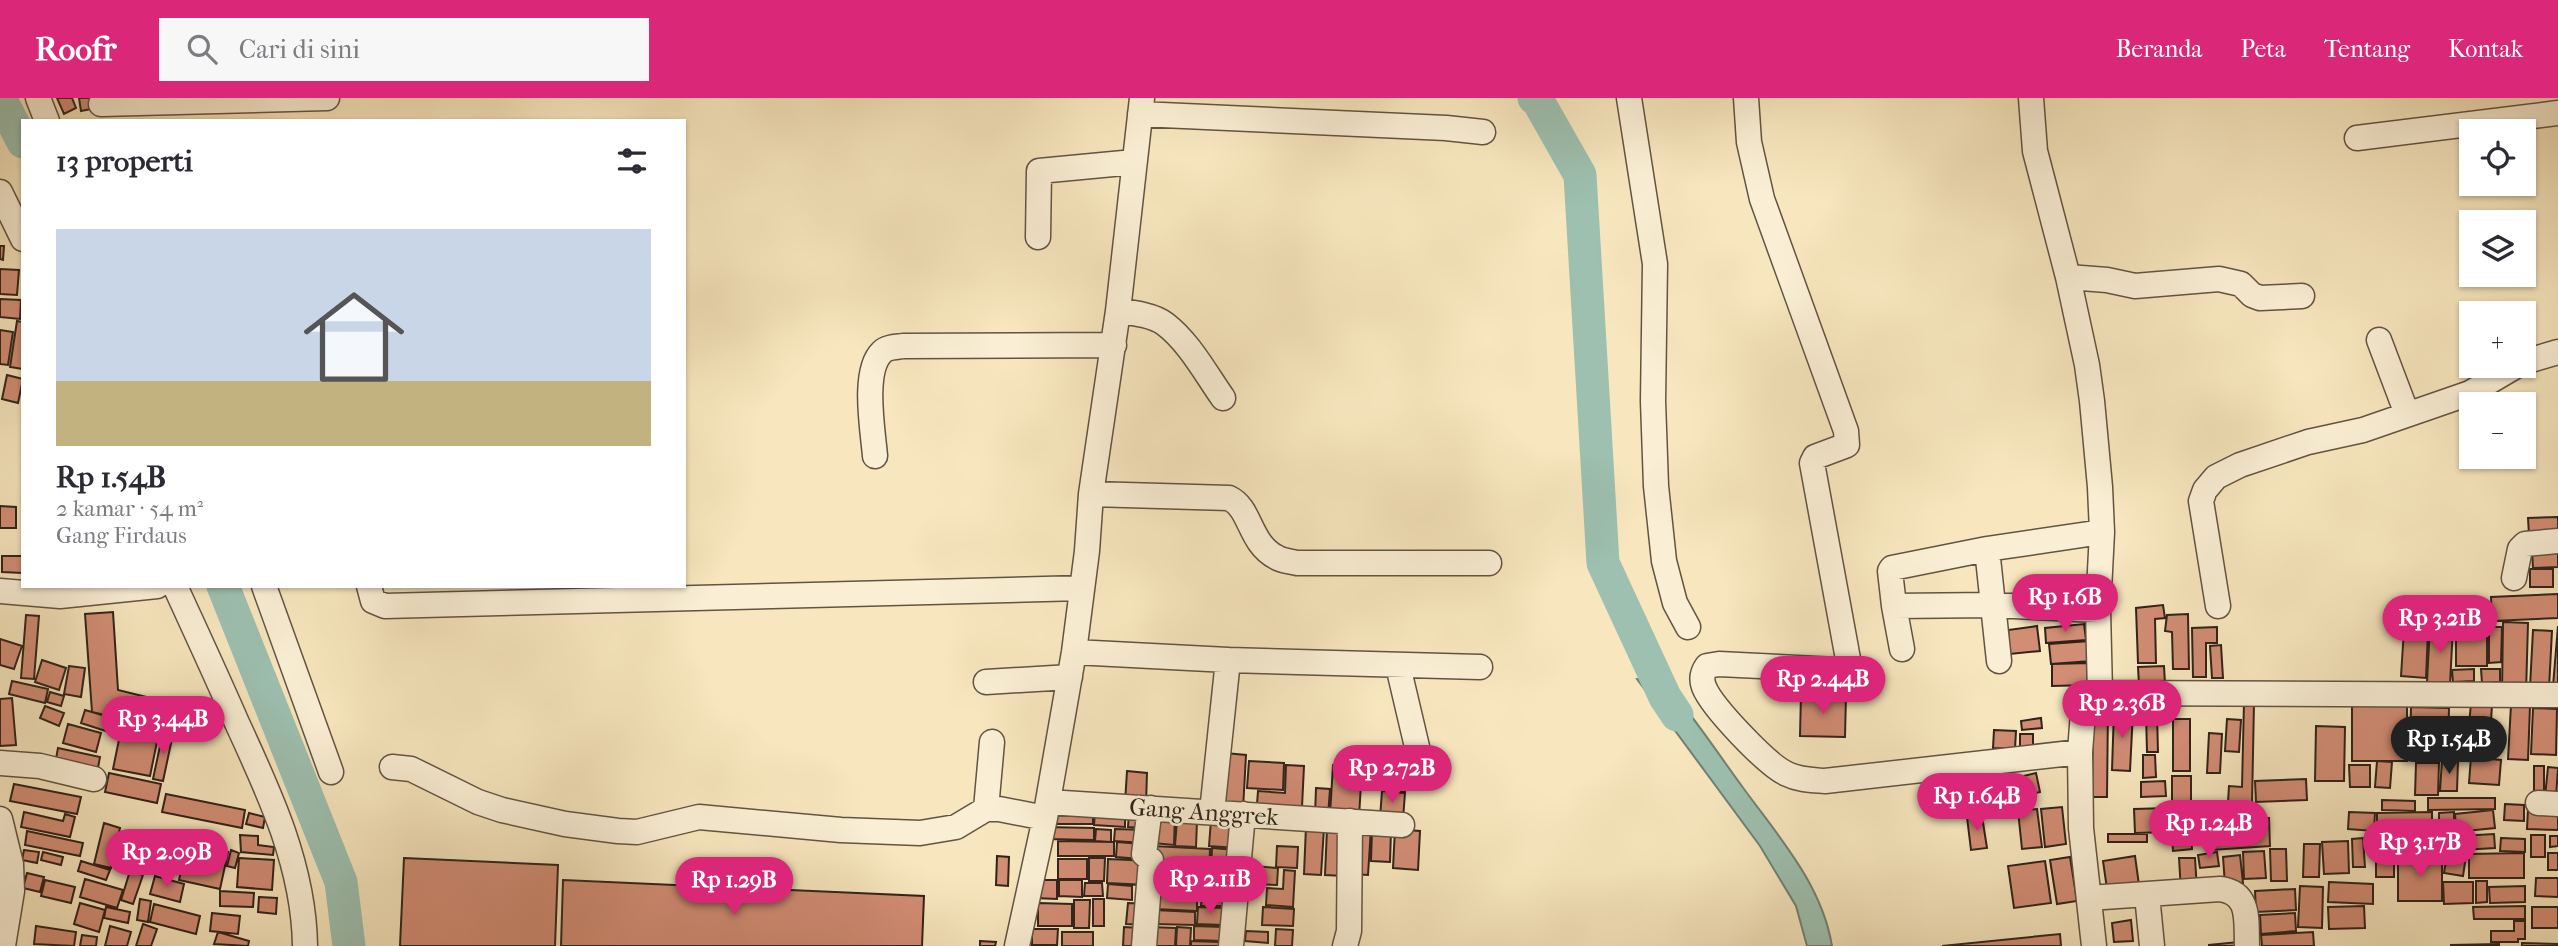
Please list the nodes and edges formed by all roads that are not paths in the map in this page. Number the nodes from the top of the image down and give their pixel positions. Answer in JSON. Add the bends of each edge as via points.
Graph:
{"nodes":[{"id":1,"x":37,"y":98,"type":"edge"},
{"id":2,"x":327,"y":98,"type":"edge"},
{"id":3,"x":1629,"y":98,"type":"edge"},
{"id":4,"x":1746,"y":98,"type":"edge"},
{"id":5,"x":2031,"y":98,"type":"edge"},
{"id":6,"x":1141,"y":106,"type":"edge"},
{"id":7,"x":102,"y":108,"type":"edge"},
{"id":8,"x":2558,"y":113,"type":"edge"},
{"id":9,"x":46,"y":119,"type":"edge"},
{"id":10,"x":1483,"y":132,"type":"dead end"},
{"id":11,"x":2357,"y":138,"type":"dead end"},
{"id":12,"x":1135,"y":162,"type":"junction"},
{"id":13,"x":0,"y":192,"type":"edge"},
{"id":14,"x":12,"y":224,"type":"edge"},
{"id":15,"x":1038,"y":237,"type":"dead end"},
{"id":16,"x":2068,"y":277,"type":"junction"},
{"id":17,"x":2302,"y":296,"type":"dead end"},
{"id":18,"x":1118,"y":311,"type":"junction"},
{"id":19,"x":2379,"y":340,"type":"dead end"},
{"id":20,"x":1114,"y":345,"type":"junction"},
{"id":21,"x":2558,"y":352,"type":"edge"},
{"id":22,"x":2536,"y":358,"type":"edge"},
{"id":23,"x":2496,"y":378,"type":"edge"},
{"id":24,"x":1223,"y":398,"type":"dead end"},
{"id":25,"x":2407,"y":414,"type":"junction"},
{"id":26,"x":875,"y":456,"type":"dead end"},
{"id":27,"x":1091,"y":494,"type":"junction"},
{"id":28,"x":2102,"y":532,"type":"junction"},
{"id":29,"x":2558,"y":541,"type":"edge"},
{"id":30,"x":1987,"y":549,"type":"junction"},
{"id":31,"x":1489,"y":563,"type":"dead end"},
{"id":32,"x":2514,"y":578,"type":"dead end"},
{"id":33,"x":138,"y":588,"type":"edge"},
{"id":34,"x":176,"y":588,"type":"edge"},
{"id":35,"x":265,"y":588,"type":"edge"},
{"id":36,"x":370,"y":588,"type":"edge"},
{"id":37,"x":1082,"y":588,"type":"junction"},
{"id":38,"x":0,"y":591,"type":"edge"},
{"id":39,"x":1992,"y":605,"type":"junction"},
{"id":40,"x":1894,"y":606,"type":"junction"},
{"id":41,"x":2218,"y":606,"type":"dead end"},
{"id":42,"x":2098,"y":610,"type":"junction"},
{"id":43,"x":1688,"y":627,"type":"dead end"},
{"id":44,"x":1902,"y":649,"type":"dead end"},
{"id":45,"x":1074,"y":652,"type":"junction"},
{"id":46,"x":1228,"y":660,"type":"junction"},
{"id":47,"x":1999,"y":661,"type":"dead end"},
{"id":48,"x":1398,"y":666,"type":"junction"},
{"id":49,"x":1480,"y":667,"type":"dead end"},
{"id":50,"x":1070,"y":677,"type":"junction"},
{"id":51,"x":986,"y":682,"type":"dead end"},
{"id":52,"x":2100,"y":693,"type":"junction"},
{"id":53,"x":2558,"y":695,"type":"edge"},
{"id":54,"x":992,"y":742,"type":"dead end"},
{"id":55,"x":1418,"y":751,"type":"dead end"},
{"id":56,"x":2080,"y":752,"type":"junction"},
{"id":57,"x":0,"y":763,"type":"edge"},
{"id":58,"x":392,"y":767,"type":"dead end"},
{"id":59,"x":331,"y":772,"type":"dead end"},
{"id":60,"x":94,"y":779,"type":"dead end"},
{"id":61,"x":1150,"y":808,"type":"junction"},
{"id":62,"x":986,"y":809,"type":"junction"},
{"id":63,"x":1047,"y":810,"type":"junction"},
{"id":64,"x":1212,"y":812,"type":"junction"},
{"id":65,"x":1243,"y":814,"type":"junction"},
{"id":66,"x":0,"y":819,"type":"edge"},
{"id":67,"x":1350,"y":821,"type":"junction"},
{"id":68,"x":1402,"y":825,"type":"dead end"},
{"id":69,"x":2147,"y":895,"type":"junction"},
{"id":70,"x":2089,"y":898,"type":"junction"},
{"id":71,"x":3,"y":946,"type":"edge"},
{"id":72,"x":305,"y":946,"type":"edge"},
{"id":73,"x":1017,"y":946,"type":"edge"},
{"id":74,"x":1144,"y":946,"type":"edge"},
{"id":75,"x":1231,"y":946,"type":"edge"},
{"id":76,"x":1345,"y":946,"type":"edge"},
{"id":77,"x":2094,"y":946,"type":"edge"},
{"id":78,"x":2152,"y":946,"type":"edge"},
{"id":79,"x":2247,"y":946,"type":"edge"}],
"edges":[{"from":1,"to":9,"type":"street"},
{"from":2,"to":7,"type":"street"},
{"from":3,"to":43,"type":"street","via":[[1655,264],[1656,486],[1675,603]]},
{"from":4,"to":56,"type":"street","via":[[1749,142],[1762,199],[1847,441],[1843,448],[1815,457],[1812,463],[1848,659],[1843,669],[1837,670],[1707,666],[1702,673],[1707,692],[1765,758],[1784,774],[1808,780]]},
{"from":5,"to":16,"type":"street","via":[[2035,151]]},
{"from":6,"to":10,"type":"street"},
{"from":6,"to":12,"type":"street"},
{"from":8,"to":11,"type":"street"},
{"from":12,"to":15,"type":"street","via":[[1040,171]]},
{"from":12,"to":18,"type":"street"},
{"from":13,"to":14,"type":"street"},
{"from":16,"to":17,"type":"street","via":[[2135,286],[2219,279],[2241,284],[2260,298]]},
{"from":16,"to":28,"type":"street","via":[[2087,365]]},
{"from":18,"to":20,"type":"street"},
{"from":18,"to":24,"type":"street","via":[[1165,323]]},
{"from":19,"to":25,"type":"street"},
{"from":20,"to":26,"type":"street","via":[[889,348],[873,368]]},
{"from":20,"to":27,"type":"street"},
{"from":21,"to":22,"type":"street"},
{"from":23,"to":25,"type":"street","via":[[2470,393]]},
{"from":25,"to":41,"type":"street","via":[[2308,442],[2216,477],[2201,501]]},
{"from":27,"to":31,"type":"street","via":[[1229,498],[1241,508],[1263,548],[1297,563]]},
{"from":27,"to":37,"type":"street"},
{"from":28,"to":30,"type":"street"},
{"from":28,"to":42,"type":"street"},
{"from":29,"to":32,"type":"street","via":[[2525,544]]},
{"from":30,"to":39,"type":"street"},
{"from":30,"to":40,"type":"street","via":[[1892,568]]},
{"from":33,"to":38,"type":"street","via":[[60,596]]},
{"from":34,"to":72,"type":"street","via":[[292,855],[305,919]]},
{"from":35,"to":59,"type":"street"},
{"from":36,"to":37,"type":"street","via":[[373,601],[385,606]]},
{"from":37,"to":45,"type":"street"},
{"from":39,"to":40,"type":"street"},
{"from":39,"to":42,"type":"street"},
{"from":39,"to":47,"type":"street"},
{"from":40,"to":44,"type":"street"},
{"from":42,"to":52,"type":"street"},
{"from":45,"to":46,"type":"street"},
{"from":45,"to":50,"type":"street"},
{"from":46,"to":48,"type":"street"},
{"from":46,"to":64,"type":"street"},
{"from":48,"to":49,"type":"street"},
{"from":48,"to":55,"type":"street"},
{"from":50,"to":51,"type":"street"},
{"from":50,"to":63,"type":"street"},
{"from":52,"to":53,"type":"street"},
{"from":52,"to":56,"type":"street","via":[[2084,699]]},
{"from":54,"to":62,"type":"street"},
{"from":56,"to":70,"type":"street","via":[[2081,828]]},
{"from":57,"to":60,"type":"street","via":[[40,766]]},
{"from":58,"to":62,"type":"street","via":[[411,769],[502,810],[618,831],[636,832],[699,817],[920,832],[956,827]]},
{"from":61,"to":63,"type":"street","name":"Gang Anggrek"},
{"from":61,"to":64,"type":"street","name":"Gang Anggrek"},
{"from":61,"to":74,"type":"street","via":[[1144,854],[1151,860]]},
{"from":62,"to":63,"type":"street","name":"Gang Anggrek"},
{"from":63,"to":73,"type":"street"},
{"from":64,"to":65,"type":"street","name":"Gang Anggrek"},
{"from":65,"to":67,"type":"street","name":"Gang Anggrek"},
{"from":65,"to":75,"type":"street"},
{"from":66,"to":71,"type":"street","via":[[12,891]]},
{"from":67,"to":68,"type":"street","name":"Gang Anggrek"},
{"from":67,"to":76,"type":"street"},
{"from":69,"to":70,"type":"street"},
{"from":69,"to":78,"type":"street"},
{"from":69,"to":79,"type":"street","via":[[2232,890],[2244,907]]},
{"from":70,"to":77,"type":"street"}]}
